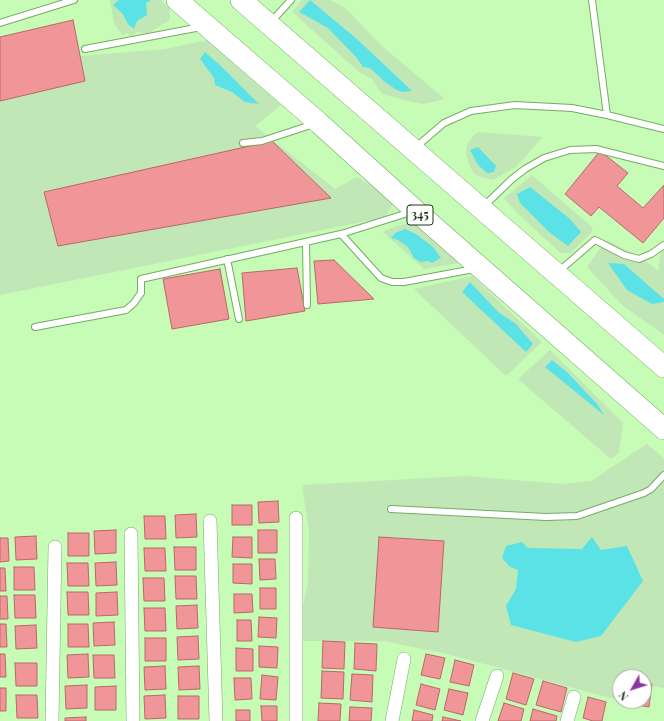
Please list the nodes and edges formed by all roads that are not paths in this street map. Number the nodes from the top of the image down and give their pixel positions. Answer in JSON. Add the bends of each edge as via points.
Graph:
{"nodes":[{"id":1,"x":74,"y":0,"type":"edge"},
{"id":2,"x":177,"y":0,"type":"edge"},
{"id":3,"x":241,"y":0,"type":"edge"},
{"id":4,"x":291,"y":0,"type":"edge"},
{"id":5,"x":592,"y":0,"type":"edge"},
{"id":6,"x":57,"y":2,"type":"edge"},
{"id":7,"x":0,"y":23,"type":"edge"},
{"id":8,"x":269,"y":24,"type":"junction"},
{"id":9,"x":199,"y":27,"type":"junction"},
{"id":10,"x":85,"y":49,"type":"dead end"},
{"id":11,"x":607,"y":115,"type":"junction"},
{"id":12,"x":309,"y":126,"type":"junction"},
{"id":13,"x":664,"y":129,"type":"edge"},
{"id":14,"x":243,"y":143,"type":"dead end"},
{"id":15,"x":413,"y":149,"type":"junction"},
{"id":16,"x":664,"y":166,"type":"edge"},
{"id":17,"x":482,"y":208,"type":"junction"},
{"id":18,"x":411,"y":212,"type":"junction"},
{"id":19,"x":341,"y":234,"type":"junction"},
{"id":20,"x":306,"y":242,"type":"junction"},
{"id":21,"x":664,"y":245,"type":"edge"},
{"id":22,"x":227,"y":260,"type":"junction"},
{"id":23,"x":472,"y":269,"type":"junction"},
{"id":24,"x":556,"y":273,"type":"junction"},
{"id":25,"x":307,"y":305,"type":"dead end"},
{"id":26,"x":239,"y":319,"type":"dead end"},
{"id":27,"x":35,"y":327,"type":"dead end"},
{"id":28,"x":664,"y":367,"type":"edge"},
{"id":29,"x":664,"y":429,"type":"edge"},
{"id":30,"x":664,"y":475,"type":"edge"},
{"id":31,"x":392,"y":509,"type":"dead end"},
{"id":32,"x":296,"y":518,"type":"dead end"},
{"id":33,"x":210,"y":520,"type":"dead end"},
{"id":34,"x":131,"y":534,"type":"dead end"},
{"id":35,"x":55,"y":547,"type":"dead end"},
{"id":36,"x":404,"y":659,"type":"dead end"},
{"id":37,"x":497,"y":676,"type":"dead end"},
{"id":38,"x":574,"y":697,"type":"dead end"},
{"id":39,"x":52,"y":721,"type":"edge"},
{"id":40,"x":133,"y":721,"type":"edge"},
{"id":41,"x":216,"y":721,"type":"edge"},
{"id":42,"x":296,"y":721,"type":"edge"},
{"id":43,"x":392,"y":721,"type":"edge"},
{"id":44,"x":482,"y":721,"type":"edge"},
{"id":45,"x":567,"y":721,"type":"edge"}],
"edges":[{"from":1,"to":6,"type":"lane"},
{"from":2,"to":9,"type":"main road","number":"345"},
{"from":3,"to":8,"type":"main road"},
{"from":4,"to":8,"type":"lane"},
{"from":5,"to":11,"type":"lane"},
{"from":6,"to":7,"type":"lane"},
{"from":8,"to":15,"type":"main road"},
{"from":9,"to":10,"type":"lane"},
{"from":9,"to":12,"type":"main road","number":"345"},
{"from":11,"to":13,"type":"lane"},
{"from":11,"to":15,"type":"lane","via":[[572,108],[515,105],[471,111],[444,123]]},
{"from":12,"to":14,"type":"lane","via":[[262,141]]},
{"from":12,"to":18,"type":"main road","number":"345"},
{"from":15,"to":17,"type":"main road"},
{"from":16,"to":17,"type":"lane","via":[[596,149],[570,150],[544,158],[525,169]]},
{"from":17,"to":24,"type":"main road"},
{"from":18,"to":19,"type":"lane"},
{"from":18,"to":23,"type":"main road","number":"345"},
{"from":19,"to":20,"type":"lane"},
{"from":19,"to":23,"type":"lane","via":[[380,278],[392,282]]},
{"from":20,"to":22,"type":"lane"},
{"from":20,"to":25,"type":"lane"},
{"from":21,"to":24,"type":"lane","via":[[639,259],[624,255],[595,240]]},
{"from":22,"to":26,"type":"lane"},
{"from":22,"to":27,"type":"lane","via":[[141,279],[141,293],[126,310]]},
{"from":23,"to":29,"type":"main road","number":"345"},
{"from":24,"to":28,"type":"main road"},
{"from":30,"to":31,"type":"lane","via":[[644,493],[578,516],[546,517]]},
{"from":32,"to":42,"type":"street"},
{"from":33,"to":41,"type":"street"},
{"from":34,"to":40,"type":"street"},
{"from":35,"to":39,"type":"street"},
{"from":36,"to":43,"type":"street"},
{"from":37,"to":44,"type":"street"},
{"from":38,"to":45,"type":"street"}]}
